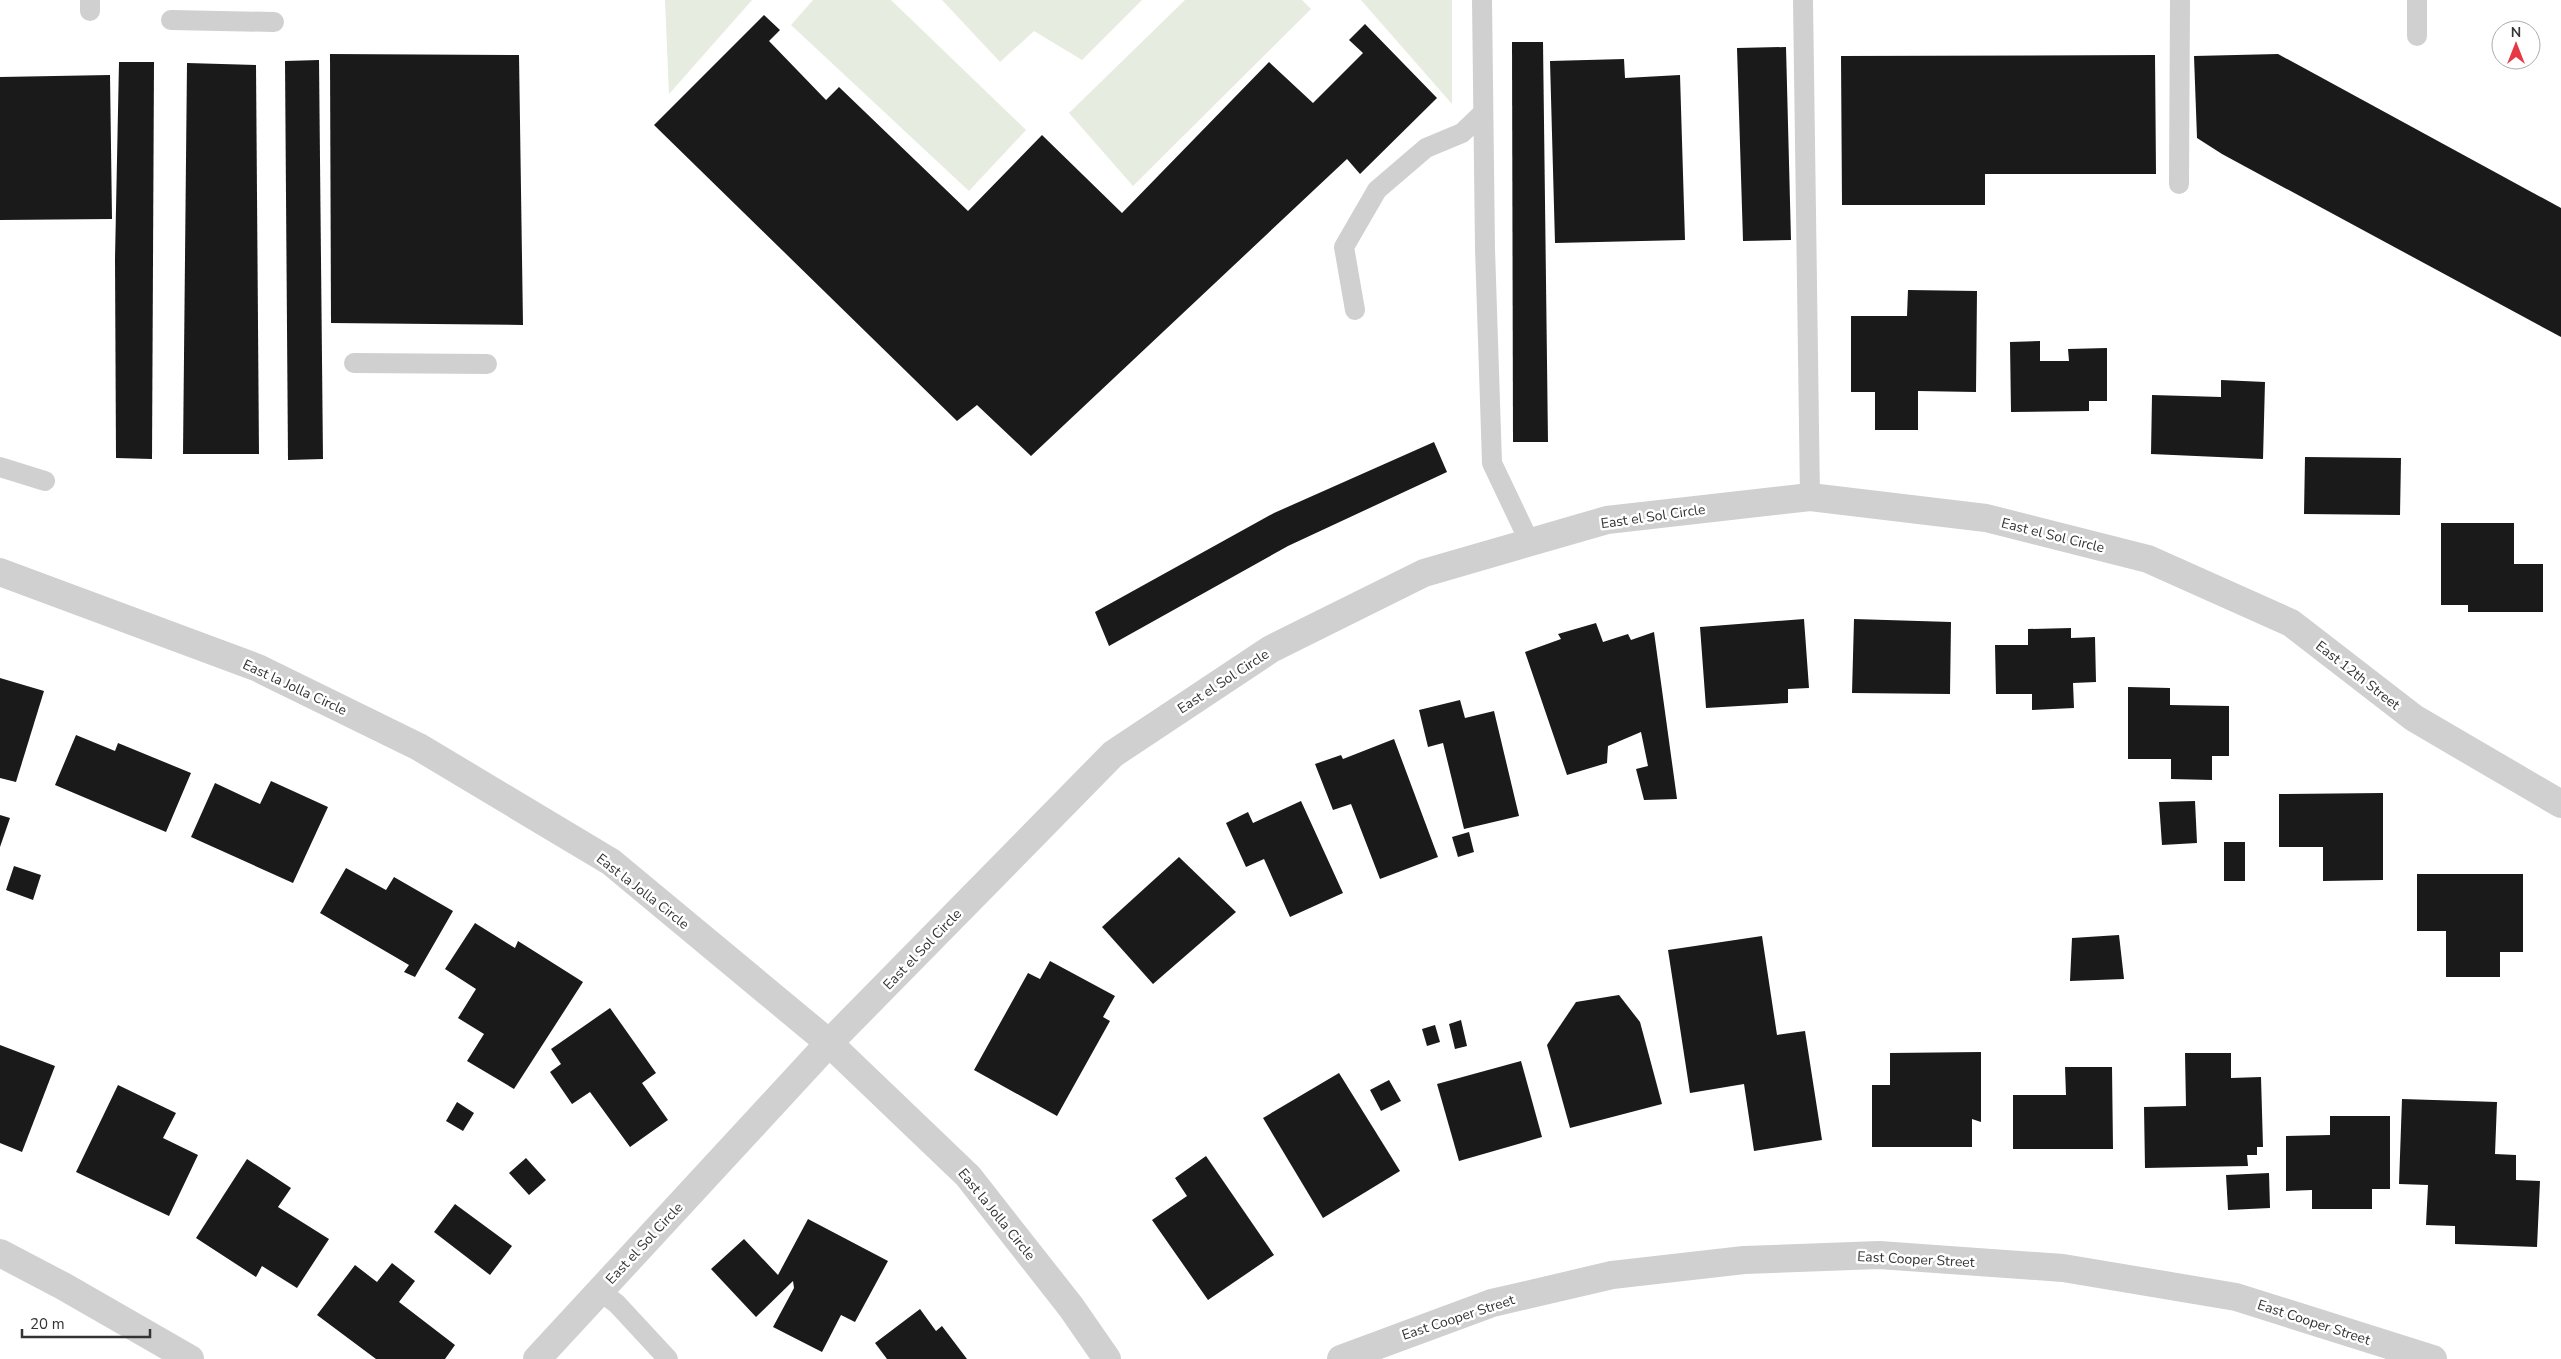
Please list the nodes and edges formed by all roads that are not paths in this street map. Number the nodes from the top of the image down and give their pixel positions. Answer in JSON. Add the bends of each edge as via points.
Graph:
{"nodes":[{"id":1,"x":1482,"y":0,"type":"edge"},
{"id":2,"x":1803,"y":0,"type":"edge"},
{"id":3,"x":2180,"y":0,"type":"edge"},
{"id":4,"x":2417,"y":0,"type":"edge"},
{"id":5,"x":171,"y":20,"type":"dead end"},
{"id":6,"x":274,"y":22,"type":"dead end"},
{"id":7,"x":2417,"y":36,"type":"dead end"},
{"id":8,"x":1484,"y":113,"type":"junction"},
{"id":9,"x":2179,"y":184,"type":"dead end"},
{"id":10,"x":1355,"y":310,"type":"dead end"},
{"id":11,"x":354,"y":363,"type":"dead end"},
{"id":12,"x":487,"y":364,"type":"dead end"},
{"id":13,"x":0,"y":467,"type":"edge"},
{"id":14,"x":45,"y":481,"type":"dead end"},
{"id":15,"x":1810,"y":497,"type":"junction"},
{"id":16,"x":1530,"y":543,"type":"junction"},
{"id":17,"x":2148,"y":559,"type":"joint"},
{"id":18,"x":0,"y":572,"type":"edge"},
{"id":19,"x":2561,"y":804,"type":"edge"},
{"id":20,"x":829,"y":1043,"type":"junction"},
{"id":21,"x":0,"y":1253,"type":"edge"},
{"id":22,"x":600,"y":1291,"type":"junction"},
{"id":23,"x":190,"y":1359,"type":"edge"},
{"id":24,"x":537,"y":1359,"type":"edge"},
{"id":25,"x":668,"y":1359,"type":"edge"},
{"id":26,"x":1107,"y":1359,"type":"edge"},
{"id":27,"x":1341,"y":1359,"type":"edge"},
{"id":28,"x":2434,"y":1359,"type":"edge"}],
"edges":[{"from":1,"to":8,"type":"lane"},
{"from":2,"to":15,"type":"lane"},
{"from":3,"to":9,"type":"lane"},
{"from":4,"to":7,"type":"lane"},
{"from":5,"to":6,"type":"lane"},
{"from":8,"to":10,"type":"lane","via":[[1462,133],[1426,148],[1377,190],[1344,247]]},
{"from":8,"to":16,"type":"lane","via":[[1492,463]]},
{"from":11,"to":12,"type":"lane"},
{"from":13,"to":14,"type":"lane"},
{"from":15,"to":16,"type":"street","name":"East el Sol Circle","via":[[1607,520]]},
{"from":15,"to":17,"type":"street","name":"East el Sol Circle","via":[[1986,518]]},
{"from":16,"to":20,"type":"street","name":"East el Sol Circle","via":[[1424,573],[1271,649],[1113,754]]},
{"from":17,"to":19,"type":"street","name":"East 12th Street","via":[[2291,623],[2414,718]]},
{"from":18,"to":20,"type":"street","name":"East la Jolla Circle","via":[[258,668],[419,747],[611,862]]},
{"from":20,"to":22,"type":"street","name":"East el Sol Circle"},
{"from":20,"to":26,"type":"street","name":"East la Jolla Circle","via":[[968,1176]]},
{"from":21,"to":23,"type":"street"},
{"from":22,"to":24,"type":"street","name":"East el Sol Circle"},
{"from":22,"to":25,"type":"lane","via":[[617,1304]]},
{"from":27,"to":28,"type":"street","name":"East Cooper Street","via":[[1492,1302],[1612,1275],[1744,1260],[1879,1254],[2063,1268],[2236,1297]]}]}
